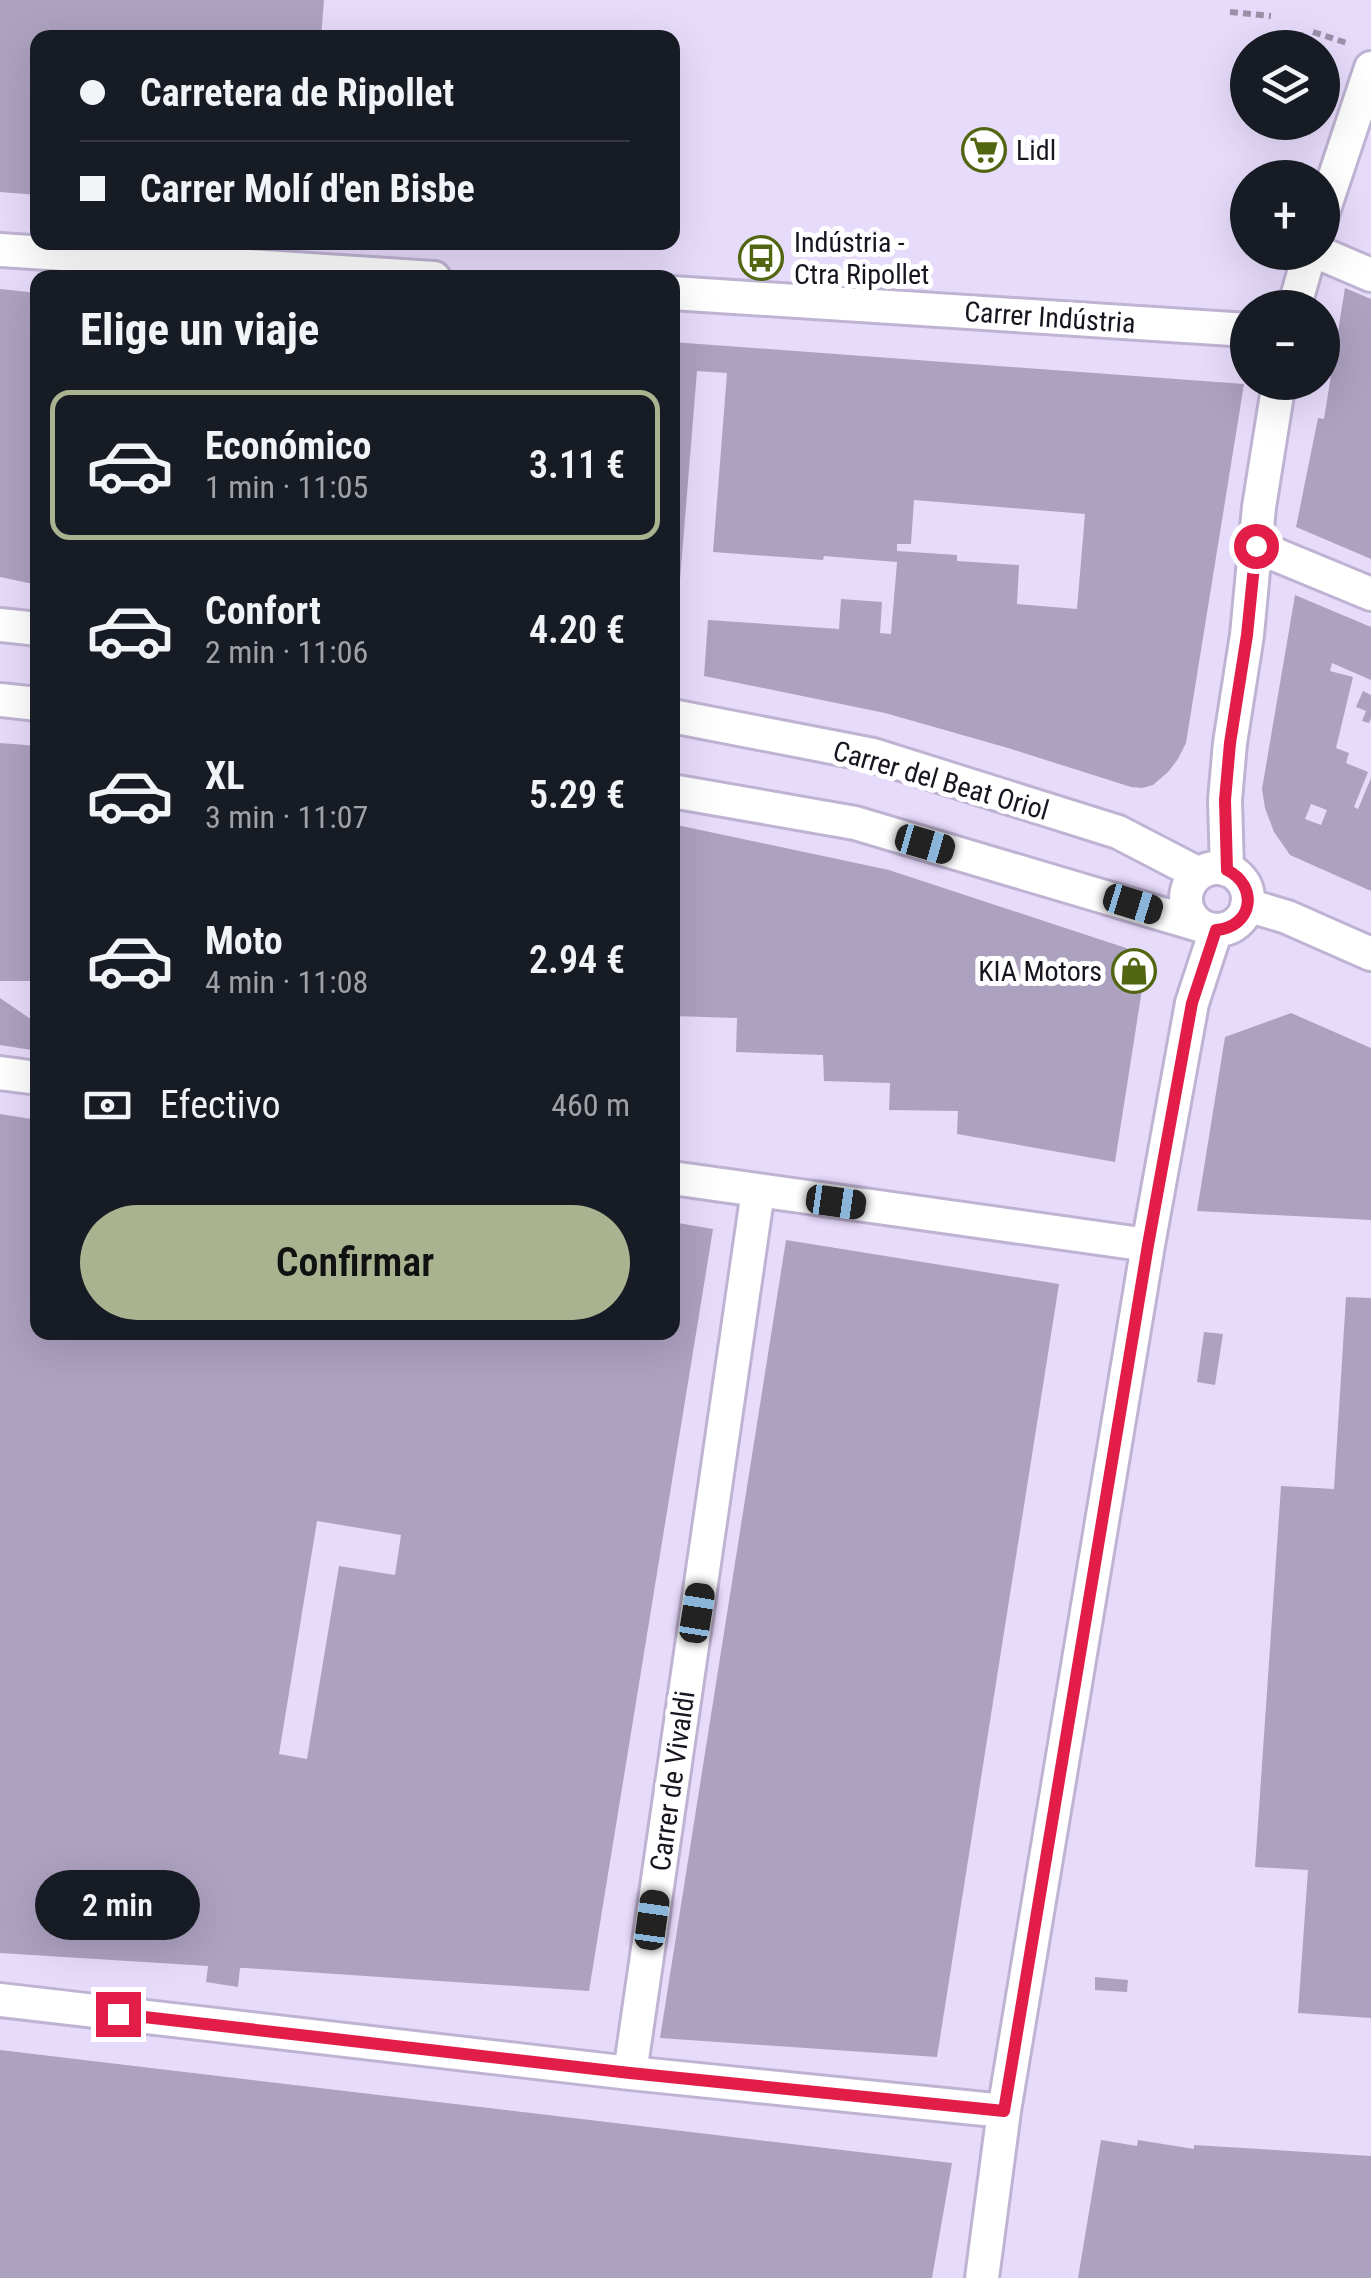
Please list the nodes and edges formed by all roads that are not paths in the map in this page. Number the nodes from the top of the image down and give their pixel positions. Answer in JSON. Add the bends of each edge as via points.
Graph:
{"nodes":[{"id":1,"x":1364,"y":57,"type":"edge"},
{"id":2,"x":1337,"y":160,"type":"edge"},
{"id":3,"x":0,"y":250,"type":"edge"},
{"id":4,"x":1340,"y":263,"type":"edge"},
{"id":5,"x":310,"y":270,"type":"edge"},
{"id":6,"x":1371,"y":275,"type":"edge"},
{"id":7,"x":680,"y":294,"type":"edge"},
{"id":8,"x":1230,"y":329,"type":"edge"},
{"id":9,"x":1276,"y":400,"type":"edge"},
{"id":10,"x":1256,"y":546,"type":"junction"},
{"id":11,"x":1371,"y":594,"type":"edge"},
{"id":12,"x":0,"y":625,"type":"edge"},
{"id":13,"x":30,"y":628,"type":"edge"},
{"id":14,"x":0,"y":700,"type":"edge"},
{"id":15,"x":30,"y":703,"type":"edge"},
{"id":16,"x":680,"y":718,"type":"edge"},
{"id":17,"x":680,"y":792,"type":"edge"},
{"id":18,"x":1213,"y":872,"type":"junction"},
{"id":19,"x":1247,"y":906,"type":"junction"},
{"id":20,"x":1208,"y":927,"type":"junction"},
{"id":21,"x":1371,"y":954,"type":"edge"},
{"id":22,"x":0,"y":1072,"type":"edge"},
{"id":23,"x":30,"y":1077,"type":"edge"},
{"id":24,"x":680,"y":1179,"type":"edge"},
{"id":25,"x":758,"y":1191,"type":"junction"},
{"id":26,"x":1148,"y":1245,"type":"junction"},
{"id":27,"x":0,"y":2000,"type":"edge"},
{"id":28,"x":630,"y":2073,"type":"junction"},
{"id":29,"x":1004,"y":2111,"type":"junction"},
{"id":30,"x":982,"y":2278,"type":"edge"}],
"edges":[{"from":1,"to":2,"type":"street"},
{"from":3,"to":5,"type":"street"},
{"from":4,"to":6,"type":"street"},
{"from":7,"to":8,"type":"street","name":"Carrer Indústria"},
{"from":9,"to":10,"type":"street"},
{"from":10,"to":11,"type":"street"},
{"from":10,"to":18,"type":"street"},
{"from":12,"to":13,"type":"street"},
{"from":14,"to":15,"type":"street"},
{"from":16,"to":18,"type":"street","name":"Carrer del Beat Oriol","via":[[873,755],[1118,832]]},
{"from":17,"to":20,"type":"street","via":[[855,824]]},
{"from":18,"to":19,"type":"street","via":[[1242,881]]},
{"from":18,"to":20,"type":"street","via":[[1192,881],[1186,900]]},
{"from":19,"to":20,"type":"street","via":[[1238,923]]},
{"from":19,"to":21,"type":"street"},
{"from":20,"to":26,"type":"street"},
{"from":22,"to":23,"type":"street"},
{"from":24,"to":25,"type":"street"},
{"from":25,"to":26,"type":"street"},
{"from":25,"to":28,"type":"street","name":"Carrer de Vivaldi"},
{"from":26,"to":29,"type":"street"},
{"from":27,"to":28,"type":"street"},
{"from":28,"to":29,"type":"street"},
{"from":29,"to":30,"type":"street"}]}
